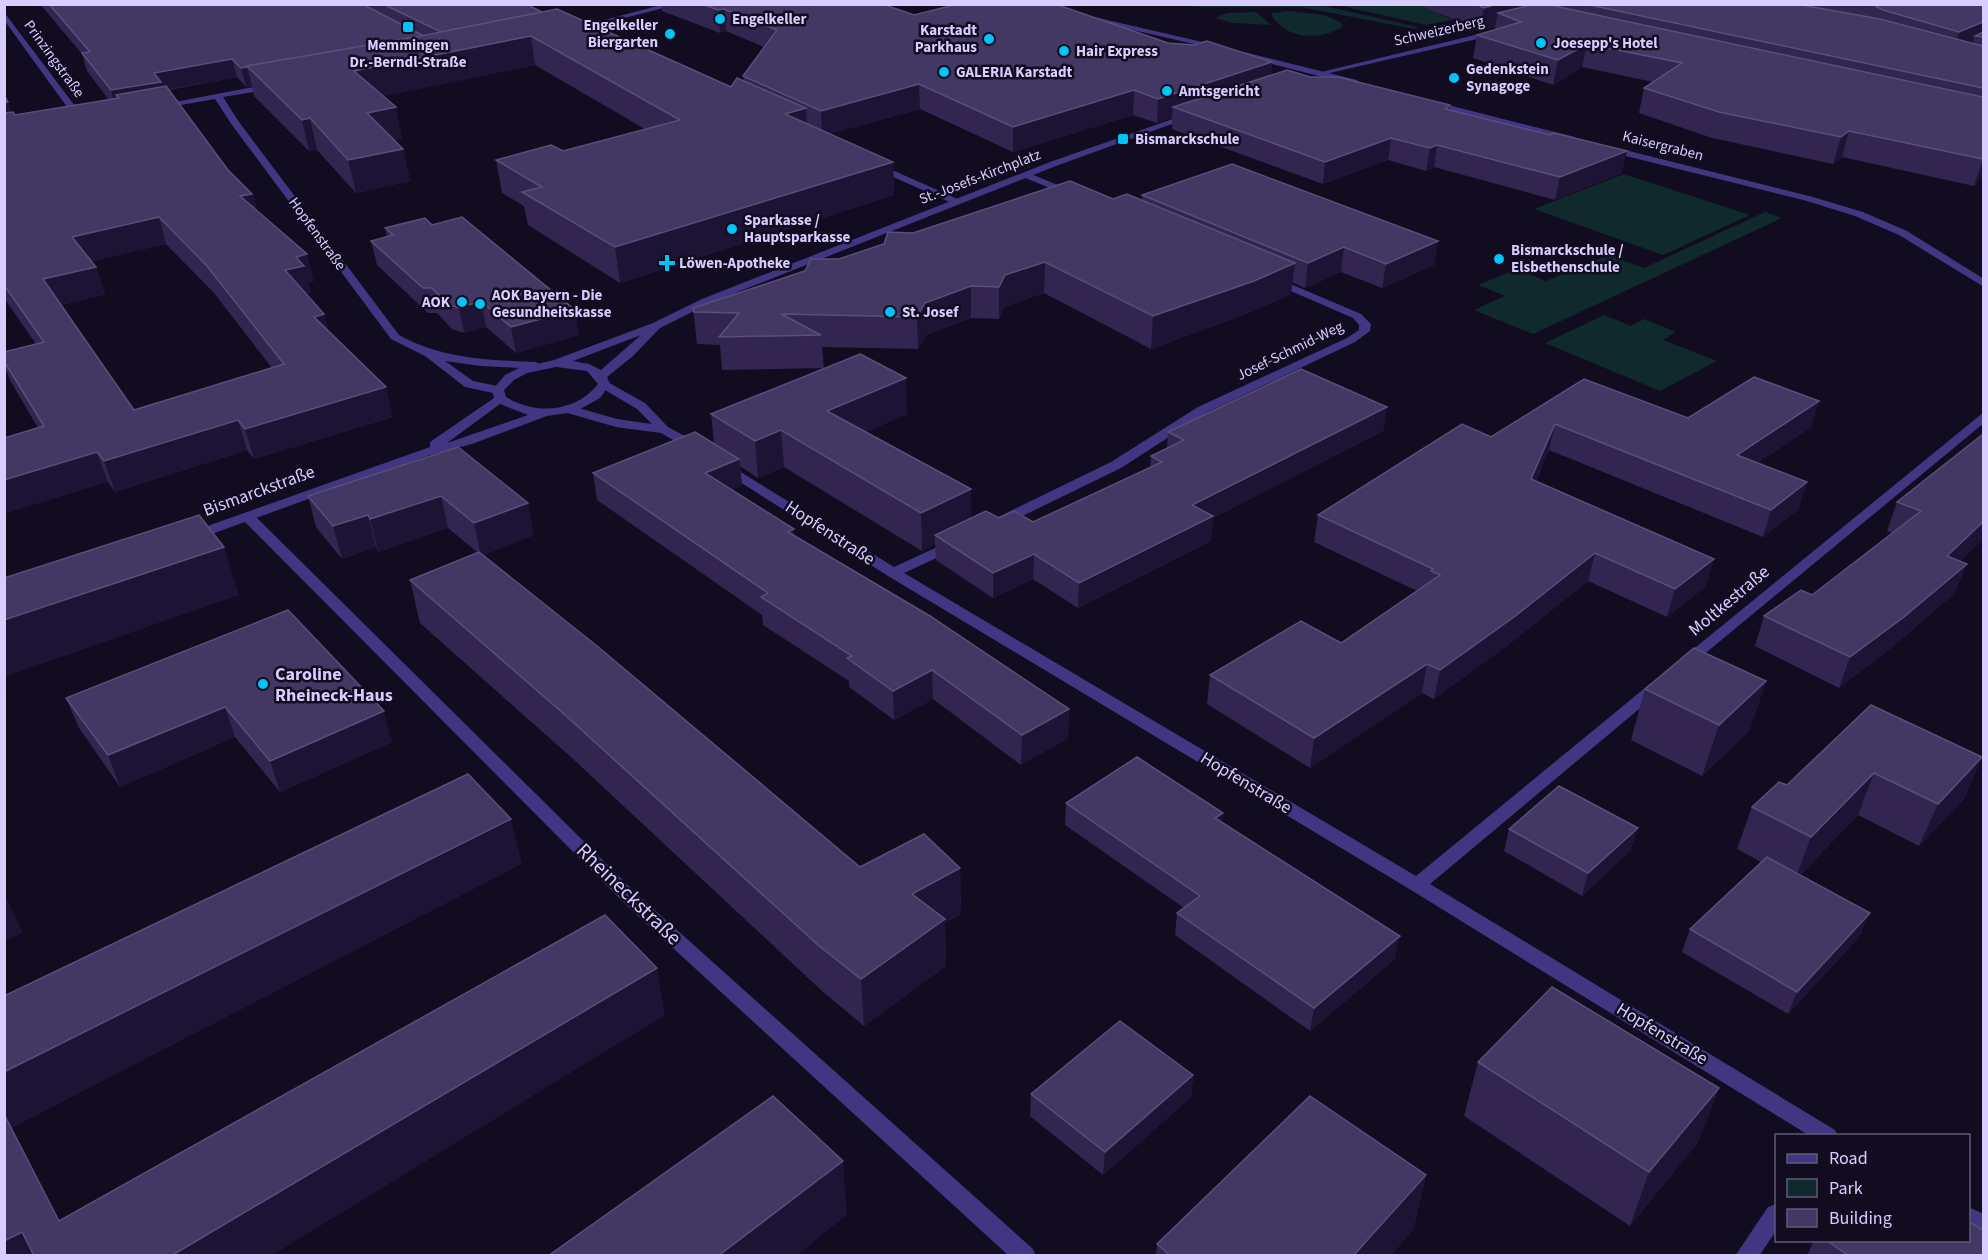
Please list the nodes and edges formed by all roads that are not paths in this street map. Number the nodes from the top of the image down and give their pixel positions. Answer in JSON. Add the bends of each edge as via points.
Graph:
{"nodes":[{"id":1,"x":676,"y":4,"type":"edge"},
{"id":2,"x":1061,"y":11,"type":"edge"},
{"id":3,"x":4,"y":14,"type":"edge"},
{"id":4,"x":577,"y":29,"type":"junction"},
{"id":5,"x":1505,"y":29,"type":"edge"},
{"id":6,"x":566,"y":31,"type":"edge"},
{"id":7,"x":588,"y":34,"type":"edge"},
{"id":8,"x":1321,"y":73,"type":"junction"},
{"id":9,"x":1302,"y":79,"type":"edge"},
{"id":10,"x":289,"y":83,"type":"edge"},
{"id":11,"x":1362,"y":85,"type":"edge"},
{"id":12,"x":218,"y":96,"type":"junction"},
{"id":13,"x":1417,"y":100,"type":"edge"},
{"id":14,"x":143,"y":109,"type":"edge"},
{"id":15,"x":1196,"y":114,"type":"edge"},
{"id":16,"x":92,"y":118,"type":"edge"},
{"id":17,"x":81,"y":120,"type":"junction"},
{"id":18,"x":70,"y":122,"type":"edge"},
{"id":19,"x":1580,"y":141,"type":"edge"},
{"id":20,"x":1602,"y":147,"type":"edge"},
{"id":21,"x":864,"y":160,"type":"edge"},
{"id":22,"x":1026,"y":175,"type":"junction"},
{"id":23,"x":1087,"y":200,"type":"edge"},
{"id":24,"x":957,"y":202,"type":"junction"},
{"id":25,"x":1258,"y":273,"type":"edge"},
{"id":26,"x":1983,"y":284,"type":"edge"},
{"id":27,"x":657,"y":325,"type":"junction"},
{"id":28,"x":431,"y":356,"type":"junction"},
{"id":29,"x":556,"y":363,"type":"junction"},
{"id":30,"x":536,"y":366,"type":"junction"},
{"id":31,"x":603,"y":380,"type":"junction"},
{"id":32,"x":499,"y":395,"type":"junction"},
{"id":33,"x":568,"y":409,"type":"junction"},
{"id":34,"x":547,"y":412,"type":"junction"},
{"id":35,"x":1983,"y":416,"type":"edge"},
{"id":36,"x":664,"y":430,"type":"junction"},
{"id":37,"x":425,"y":452,"type":"junction"},
{"id":38,"x":248,"y":517,"type":"junction"},
{"id":39,"x":989,"y":527,"type":"edge"},
{"id":40,"x":968,"y":537,"type":"edge"},
{"id":41,"x":181,"y":540,"type":"edge"},
{"id":42,"x":894,"y":573,"type":"junction"},
{"id":43,"x":1417,"y":885,"type":"junction"},
{"id":44,"x":1825,"y":1134,"type":"edge"},
{"id":45,"x":1775,"y":1215,"type":"edge"},
{"id":46,"x":1970,"y":1217,"type":"edge"},
{"id":47,"x":1983,"y":1225,"type":"edge"},
{"id":48,"x":1025,"y":1256,"type":"edge"},
{"id":49,"x":1746,"y":1256,"type":"edge"}],
"edges":[{"from":1,"to":4,"type":"street"},
{"from":2,"to":8,"type":"street"},
{"from":3,"to":17,"type":"street","name":"Prinzingstraße"},
{"from":4,"to":6,"type":"street"},
{"from":4,"to":7,"type":"street"},
{"from":5,"to":8,"type":"street","name":"Schweizerberg"},
{"from":8,"to":9,"type":"street"},
{"from":8,"to":11,"type":"street"},
{"from":10,"to":12,"type":"street"},
{"from":12,"to":14,"type":"street"},
{"from":12,"to":28,"type":"street","name":"Hopfenstraße","via":[[395,337]]},
{"from":13,"to":19,"type":"street"},
{"from":15,"to":22,"type":"street","name":"St.-Josefs-Kirchplatz"},
{"from":16,"to":17,"type":"street"},
{"from":17,"to":18,"type":"street"},
{"from":20,"to":26,"type":"street","name":"Kaisergraben","via":[[1859,214],[1903,233]]},
{"from":21,"to":24,"type":"street"},
{"from":22,"to":23,"type":"street"},
{"from":22,"to":24,"type":"street","name":"St.-Josefs-Kirchplatz"},
{"from":24,"to":27,"type":"street","name":"St.-Josefs-Kirchplatz","via":[[706,301]]},
{"from":25,"to":39,"type":"street","name":"Josef-Schmid-Weg","via":[[1357,316],[1365,324],[1364,331],[1202,410],[1116,465]]},
{"from":27,"to":29,"type":"street","name":"St.-Josefs-Kirchplatz"},
{"from":27,"to":31,"type":"street","name":"St.-Josefs-Kirchplatz"},
{"from":28,"to":30,"type":"street","name":"Hopfenstraße"},
{"from":28,"to":32,"type":"street","name":"Hopfenstraße","via":[[469,384]]},
{"from":29,"to":30,"type":"street","name":"Bismarckstraße"},
{"from":29,"to":31,"type":"street","name":"Bismarckstraße","via":[[583,366]]},
{"from":30,"to":32,"type":"street","name":"Bismarckstraße","via":[[504,381]]},
{"from":31,"to":33,"type":"street","name":"Bismarckstraße","via":[[599,394]]},
{"from":31,"to":36,"type":"street","name":"Hopfenstraße","via":[[641,406]]},
{"from":32,"to":34,"type":"street","name":"Bismarckstraße","via":[[510,407]]},
{"from":32,"to":37,"type":"street","name":"Bismarckstraße"},
{"from":33,"to":34,"type":"street","name":"Bismarckstraße"},
{"from":33,"to":36,"type":"street","name":"Hopfenstraße","via":[[616,423]]},
{"from":34,"to":37,"type":"street","name":"Bismarckstraße"},
{"from":35,"to":43,"type":"street","name":"Moltkestraße"},
{"from":36,"to":42,"type":"street","name":"Hopfenstraße"},
{"from":37,"to":38,"type":"street","name":"Bismarckstraße"},
{"from":38,"to":41,"type":"street","name":"Bismarckstraße"},
{"from":38,"to":48,"type":"street","name":"Rheineckstraße","via":[[632,900]]},
{"from":40,"to":42,"type":"street"},
{"from":42,"to":43,"type":"street","name":"Hopfenstraße"},
{"from":43,"to":44,"type":"street","name":"Hopfenstraße"},
{"from":45,"to":49,"type":"street"},
{"from":46,"to":47,"type":"street"}]}
